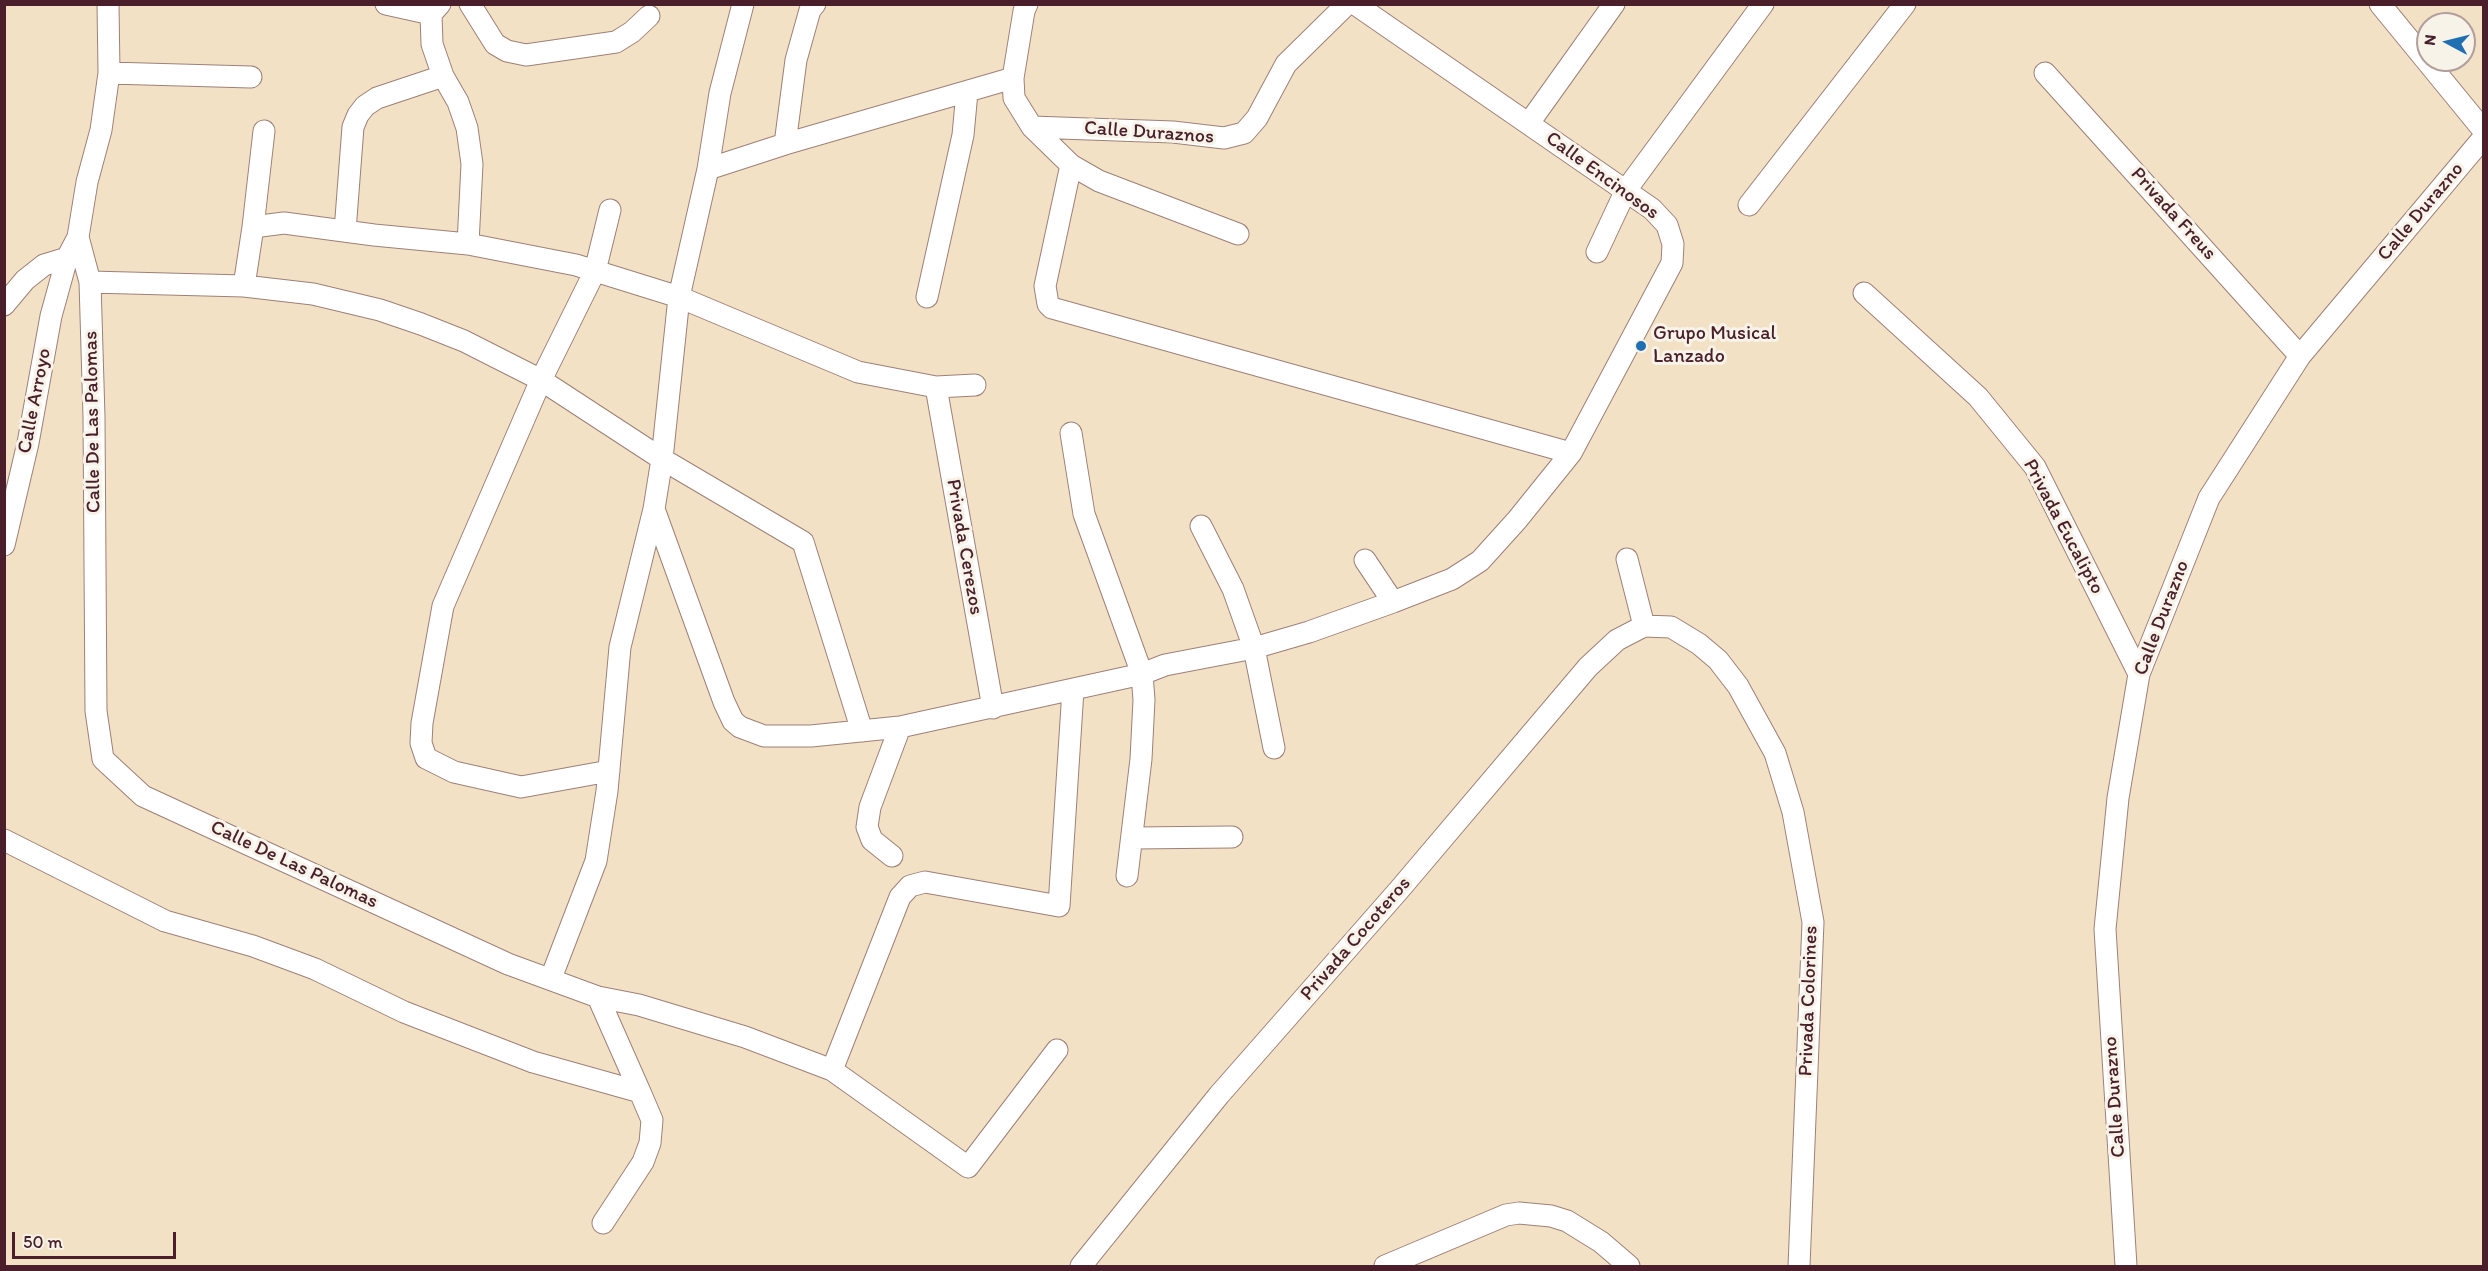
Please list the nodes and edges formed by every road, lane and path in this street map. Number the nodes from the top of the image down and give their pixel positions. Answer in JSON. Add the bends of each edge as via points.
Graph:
{"nodes":[{"id":1,"x":108,"y":4,"type":"edge"},
{"id":2,"x":386,"y":4,"type":"edge"},
{"id":3,"x":470,"y":4,"type":"edge"},
{"id":4,"x":743,"y":4,"type":"edge"},
{"id":5,"x":815,"y":4,"type":"edge"},
{"id":6,"x":1347,"y":4,"type":"edge"},
{"id":7,"x":1355,"y":4,"type":"edge"},
{"id":8,"x":1614,"y":4,"type":"edge"},
{"id":9,"x":1762,"y":4,"type":"edge"},
{"id":10,"x":1905,"y":4,"type":"edge"},
{"id":11,"x":2380,"y":4,"type":"edge"},
{"id":12,"x":1019,"y":6,"type":"edge"},
{"id":13,"x":435,"y":9,"type":"edge"},
{"id":14,"x":649,"y":16,"type":"dead end"},
{"id":15,"x":109,"y":73,"type":"junction"},
{"id":16,"x":2045,"y":73,"type":"dead end"},
{"id":17,"x":443,"y":76,"type":"junction"},
{"id":18,"x":251,"y":77,"type":"dead end"},
{"id":19,"x":1012,"y":78,"type":"junction"},
{"id":20,"x":967,"y":92,"type":"junction"},
{"id":21,"x":1528,"y":123,"type":"junction"},
{"id":22,"x":1032,"y":126,"type":"junction"},
{"id":23,"x":264,"y":131,"type":"dead end"},
{"id":24,"x":2484,"y":131,"type":"edge"},
{"id":25,"x":2484,"y":136,"type":"edge"},
{"id":26,"x":785,"y":144,"type":"junction"},
{"id":27,"x":1071,"y":165,"type":"junction"},
{"id":28,"x":708,"y":169,"type":"junction"},
{"id":29,"x":1626,"y":190,"type":"junction"},
{"id":30,"x":1749,"y":205,"type":"dead end"},
{"id":31,"x":610,"y":210,"type":"dead end"},
{"id":32,"x":253,"y":227,"type":"junction"},
{"id":33,"x":345,"y":231,"type":"junction"},
{"id":34,"x":1238,"y":234,"type":"dead end"},
{"id":35,"x":78,"y":237,"type":"junction"},
{"id":36,"x":468,"y":244,"type":"junction"},
{"id":37,"x":1597,"y":252,"type":"dead end"},
{"id":38,"x":67,"y":258,"type":"junction"},
{"id":39,"x":595,"y":271,"type":"junction"},
{"id":40,"x":90,"y":282,"type":"junction"},
{"id":41,"x":244,"y":285,"type":"junction"},
{"id":42,"x":1864,"y":293,"type":"dead end"},
{"id":43,"x":679,"y":297,"type":"junction"},
{"id":44,"x":927,"y":297,"type":"dead end"},
{"id":45,"x":4,"y":305,"type":"edge"},
{"id":46,"x":2300,"y":356,"type":"junction"},
{"id":47,"x":541,"y":380,"type":"junction"},
{"id":48,"x":975,"y":384,"type":"dead end"},
{"id":49,"x":936,"y":387,"type":"junction"},
{"id":50,"x":1071,"y":432,"type":"dead end"},
{"id":51,"x":1571,"y":453,"type":"junction"},
{"id":52,"x":662,"y":459,"type":"junction"},
{"id":53,"x":654,"y":509,"type":"junction"},
{"id":54,"x":1201,"y":526,"type":"dead end"},
{"id":55,"x":4,"y":545,"type":"edge"},
{"id":56,"x":1626,"y":559,"type":"dead end"},
{"id":57,"x":1365,"y":561,"type":"dead end"},
{"id":58,"x":1393,"y":602,"type":"junction"},
{"id":59,"x":1644,"y":626,"type":"junction"},
{"id":60,"x":1254,"y":648,"type":"junction"},
{"id":61,"x":1142,"y":674,"type":"junction"},
{"id":62,"x":2139,"y":674,"type":"junction"},
{"id":63,"x":1073,"y":690,"type":"junction"},
{"id":64,"x":993,"y":708,"type":"junction"},
{"id":65,"x":900,"y":727,"type":"junction"},
{"id":66,"x":862,"y":731,"type":"junction"},
{"id":67,"x":1274,"y":748,"type":"dead end"},
{"id":68,"x":609,"y":771,"type":"junction"},
{"id":69,"x":1232,"y":837,"type":"dead end"},
{"id":70,"x":1132,"y":838,"type":"junction"},
{"id":71,"x":4,"y":840,"type":"edge"},
{"id":72,"x":892,"y":856,"type":"dead end"},
{"id":73,"x":1127,"y":876,"type":"dead end"},
{"id":74,"x":551,"y":978,"type":"junction"},
{"id":75,"x":598,"y":997,"type":"junction"},
{"id":76,"x":1057,"y":1050,"type":"dead end"},
{"id":77,"x":832,"y":1070,"type":"junction"},
{"id":78,"x":640,"y":1092,"type":"junction"},
{"id":79,"x":603,"y":1223,"type":"dead end"},
{"id":80,"x":1081,"y":1266,"type":"edge"},
{"id":81,"x":1385,"y":1266,"type":"edge"},
{"id":82,"x":1629,"y":1266,"type":"edge"},
{"id":83,"x":1799,"y":1266,"type":"edge"},
{"id":84,"x":2126,"y":1266,"type":"edge"}],
"edges":[{"from":1,"to":15,"type":"street"},
{"from":2,"to":13,"type":"street"},
{"from":3,"to":14,"type":"street","via":[[495,44],[526,55],[616,42]]},
{"from":4,"to":28,"type":"street","via":[[720,93]]},
{"from":5,"to":26,"type":"street","via":[[796,60]]},
{"from":6,"to":22,"type":"street","name":"Calle Duraznos","via":[[1286,64],[1257,118],[1244,133],[1224,138]]},
{"from":7,"to":21,"type":"street","name":"Calle Encinosos"},
{"from":8,"to":21,"type":"street"},
{"from":9,"to":29,"type":"street"},
{"from":10,"to":30,"type":"street"},
{"from":11,"to":24,"type":"street"},
{"from":12,"to":19,"type":"street"},
{"from":13,"to":17,"type":"street","via":[[432,44]]},
{"from":15,"to":18,"type":"street"},
{"from":15,"to":35,"type":"street"},
{"from":16,"to":46,"type":"street","name":"Privada Freus"},
{"from":17,"to":33,"type":"street","via":[[377,98],[358,115],[353,127]]},
{"from":17,"to":36,"type":"street","via":[[458,102],[469,137],[472,164]]},
{"from":19,"to":20,"type":"street"},
{"from":19,"to":22,"type":"street","via":[[1014,98]]},
{"from":20,"to":26,"type":"street"},
{"from":20,"to":44,"type":"street","via":[[963,135]]},
{"from":21,"to":29,"type":"street","name":"Calle Encinosos"},
{"from":22,"to":27,"type":"street"},
{"from":23,"to":32,"type":"street"},
{"from":25,"to":46,"type":"street","name":"Calle Durazno"},
{"from":26,"to":28,"type":"street"},
{"from":27,"to":34,"type":"street","via":[[1099,181]]},
{"from":27,"to":51,"type":"street","via":[[1045,286],[1048,304],[1059,312]]},
{"from":28,"to":43,"type":"street"},
{"from":29,"to":37,"type":"street"},
{"from":29,"to":51,"type":"street","name":"Calle Encinosos","via":[[1652,208],[1667,225],[1674,244],[1672,263]]},
{"from":31,"to":39,"type":"street"},
{"from":32,"to":33,"type":"street","via":[[284,223]]},
{"from":32,"to":41,"type":"street"},
{"from":33,"to":36,"type":"street"},
{"from":35,"to":38,"type":"street","name":"Calle Arroyo"},
{"from":35,"to":40,"type":"street","name":"Calle De Las Palomas"},
{"from":36,"to":39,"type":"street"},
{"from":38,"to":45,"type":"street","via":[[45,265],[25,280]]},
{"from":38,"to":55,"type":"street","name":"Calle Arroyo","via":[[51,316],[28,443]]},
{"from":39,"to":43,"type":"street"},
{"from":39,"to":47,"type":"street"},
{"from":40,"to":41,"type":"street"},
{"from":40,"to":74,"type":"street","name":"Calle De Las Palomas","via":[[96,711],[103,759],[143,796],[508,964]]},
{"from":41,"to":47,"type":"street","via":[[313,294],[390,314],[464,341]]},
{"from":42,"to":62,"type":"street","name":"Privada Eucalipto","via":[[1978,397],[2035,466]]},
{"from":43,"to":49,"type":"street","via":[[858,372]]},
{"from":43,"to":52,"type":"street"},
{"from":46,"to":62,"type":"street","name":"Calle Durazno","via":[[2209,498]]},
{"from":47,"to":52,"type":"street"},
{"from":47,"to":68,"type":"street","via":[[443,606],[421,743],[426,758],[454,772],[521,787]]},
{"from":48,"to":49,"type":"street"},
{"from":49,"to":64,"type":"street","name":"Privada Cerezos"},
{"from":50,"to":61,"type":"street","via":[[1084,514]]},
{"from":51,"to":58,"type":"street","name":"Calle Encinosos","via":[[1480,561],[1452,579]]},
{"from":52,"to":53,"type":"street"},
{"from":52,"to":66,"type":"street","via":[[803,543]]},
{"from":53,"to":66,"type":"street","name":"Calle Encinosos","via":[[734,721],[747,731],[764,736]]},
{"from":53,"to":68,"type":"street","via":[[620,647]]},
{"from":54,"to":60,"type":"street","via":[[1233,589]]},
{"from":56,"to":59,"type":"street"},
{"from":57,"to":58,"type":"street"},
{"from":58,"to":60,"type":"street","name":"Calle Encinosos"},
{"from":59,"to":80,"type":"street","name":"Privada Cocoteros","via":[[1617,640],[1588,667],[1400,890],[1219,1095]]},
{"from":59,"to":83,"type":"street","name":"Privada Colorines","via":[[1671,627],[1699,644],[1738,686],[1775,753],[1793,812],[1813,922]]},
{"from":60,"to":61,"type":"street","name":"Calle Encinosos","via":[[1165,665]]},
{"from":60,"to":67,"type":"street"},
{"from":61,"to":63,"type":"street","name":"Calle Encinosos"},
{"from":61,"to":70,"type":"street","via":[[1141,759]]},
{"from":62,"to":84,"type":"street","name":"Calle Durazno","via":[[2118,798],[2105,929]]},
{"from":63,"to":64,"type":"street","name":"Calle Encinosos"},
{"from":63,"to":77,"type":"street","via":[[1059,906],[925,882],[910,886],[900,897]]},
{"from":64,"to":65,"type":"street","name":"Calle Encinosos"},
{"from":65,"to":66,"type":"street","name":"Calle Encinosos"},
{"from":65,"to":72,"type":"street","via":[[870,807],[867,827],[872,840]]},
{"from":68,"to":74,"type":"street","via":[[596,861]]},
{"from":69,"to":70,"type":"street"},
{"from":70,"to":73,"type":"street"},
{"from":71,"to":78,"type":"street","via":[[165,921],[253,945],[315,969],[404,1012],[533,1062]]},
{"from":74,"to":75,"type":"street","name":"Calle De Las Palomas"},
{"from":75,"to":77,"type":"street","name":"Calle De Las Palomas","via":[[639,1005],[745,1037]]},
{"from":75,"to":78,"type":"street"},
{"from":76,"to":77,"type":"street","name":"Calle De Las Palomas","via":[[968,1167]]},
{"from":78,"to":79,"type":"street","via":[[652,1120],[650,1143],[643,1162]]},
{"from":81,"to":82,"type":"street","via":[[1519,1213],[1567,1221]]}]}
